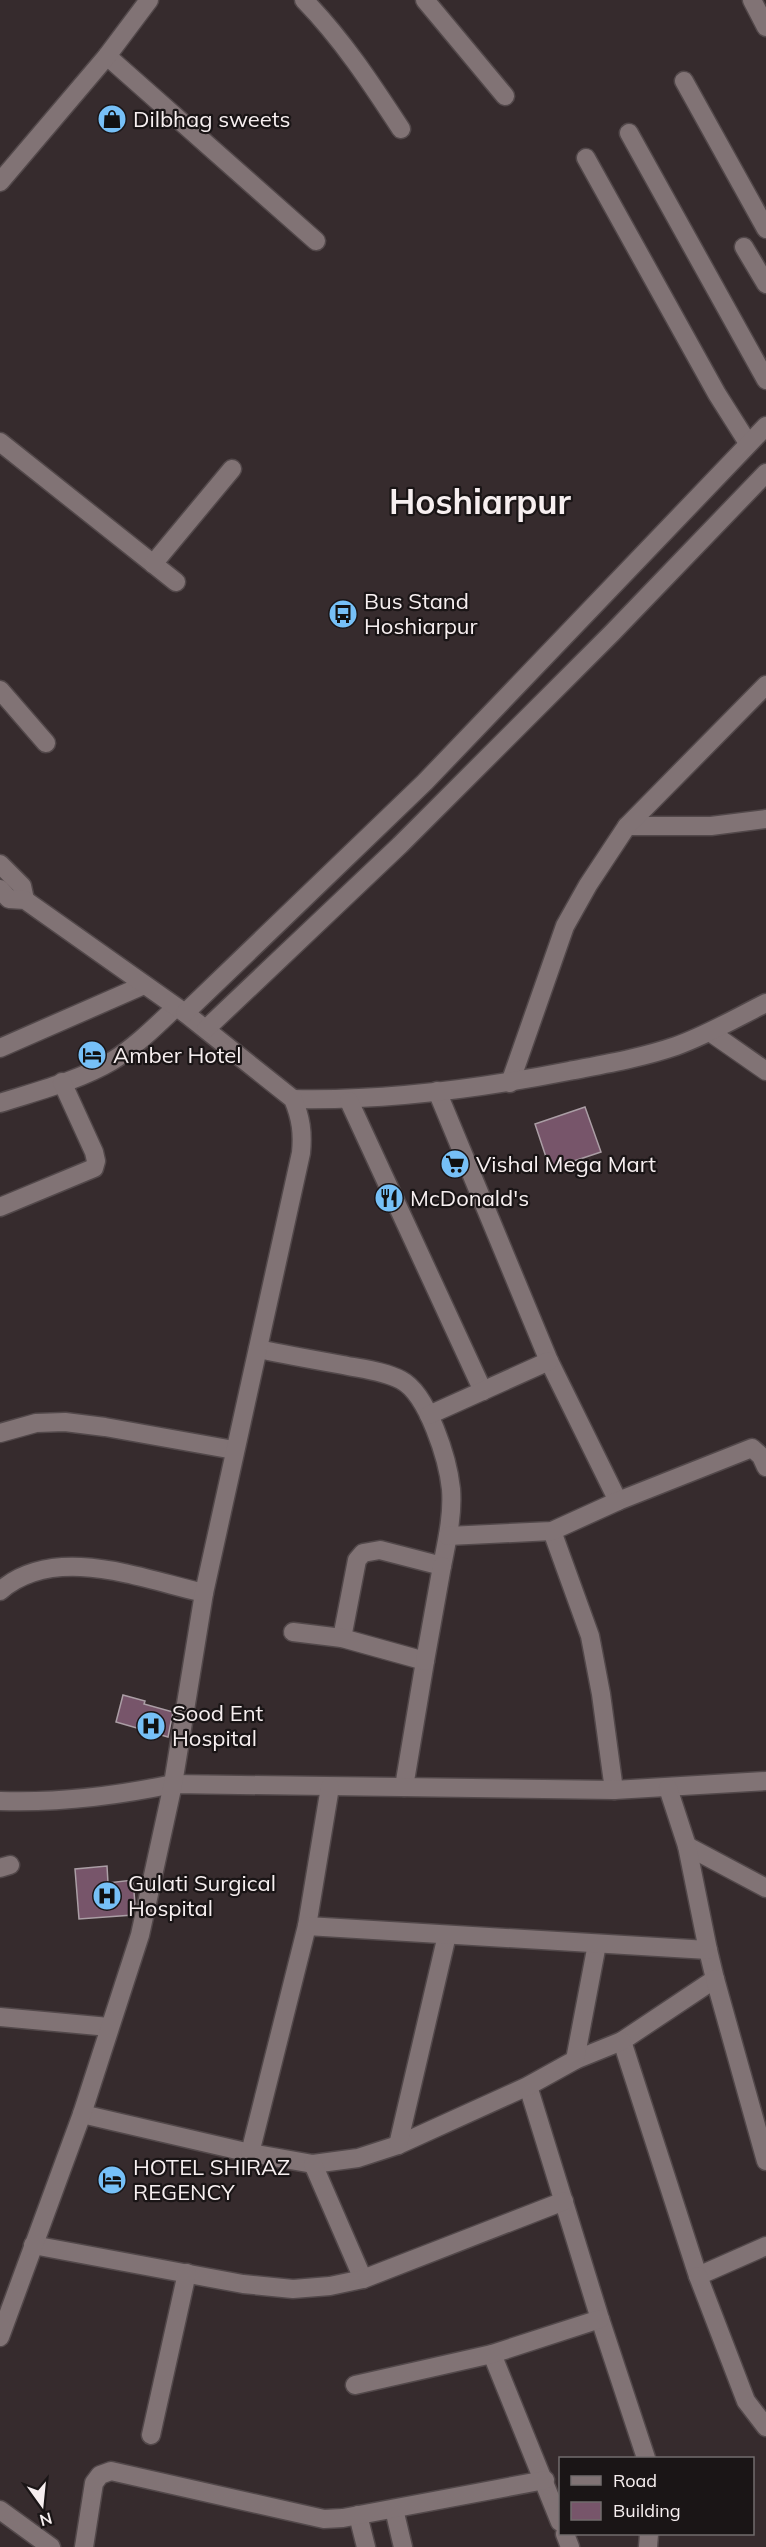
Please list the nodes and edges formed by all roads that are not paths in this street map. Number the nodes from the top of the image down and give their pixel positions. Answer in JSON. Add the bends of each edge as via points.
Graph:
{"nodes":[{"id":1,"x":304,"y":0,"type":"edge"},
{"id":2,"x":425,"y":0,"type":"edge"},
{"id":3,"x":752,"y":0,"type":"edge"},
{"id":4,"x":146,"y":1,"type":"edge"},
{"id":5,"x":766,"y":27,"type":"edge"},
{"id":6,"x":107,"y":56,"type":"junction"},
{"id":7,"x":684,"y":81,"type":"dead end"},
{"id":8,"x":505,"y":96,"type":"dead end"},
{"id":9,"x":401,"y":129,"type":"dead end"},
{"id":10,"x":629,"y":133,"type":"dead end"},
{"id":11,"x":586,"y":158,"type":"dead end"},
{"id":12,"x":0,"y":182,"type":"edge"},
{"id":13,"x":766,"y":230,"type":"edge"},
{"id":14,"x":316,"y":241,"type":"dead end"},
{"id":15,"x":744,"y":247,"type":"dead end"},
{"id":16,"x":766,"y":284,"type":"edge"},
{"id":17,"x":766,"y":380,"type":"edge"},
{"id":18,"x":766,"y":426,"type":"edge"},
{"id":19,"x":0,"y":442,"type":"edge"},
{"id":20,"x":748,"y":443,"type":"junction"},
{"id":21,"x":232,"y":469,"type":"dead end"},
{"id":22,"x":766,"y":473,"type":"edge"},
{"id":23,"x":153,"y":564,"type":"junction"},
{"id":24,"x":176,"y":582,"type":"dead end"},
{"id":25,"x":766,"y":685,"type":"edge"},
{"id":26,"x":0,"y":690,"type":"edge"},
{"id":27,"x":46,"y":743,"type":"dead end"},
{"id":28,"x":766,"y":819,"type":"edge"},
{"id":29,"x":627,"y":825,"type":"junction"},
{"id":30,"x":0,"y":864,"type":"edge"},
{"id":31,"x":0,"y":890,"type":"edge"},
{"id":32,"x":306,"y":899,"type":"junction"},
{"id":33,"x":24,"y":900,"type":"junction"},
{"id":34,"x":325,"y":917,"type":"junction"},
{"id":35,"x":144,"y":985,"type":"junction"},
{"id":36,"x":766,"y":1003,"type":"edge"},
{"id":37,"x":180,"y":1010,"type":"junction"},
{"id":38,"x":206,"y":1029,"type":"junction"},
{"id":39,"x":710,"y":1032,"type":"junction"},
{"id":40,"x":0,"y":1048,"type":"edge"},
{"id":41,"x":766,"y":1071,"type":"edge"},
{"id":42,"x":62,"y":1082,"type":"junction"},
{"id":43,"x":510,"y":1083,"type":"junction"},
{"id":44,"x":437,"y":1091,"type":"junction"},
{"id":45,"x":293,"y":1100,"type":"junction"},
{"id":46,"x":349,"y":1101,"type":"junction"},
{"id":47,"x":0,"y":1103,"type":"edge"},
{"id":48,"x":0,"y":1207,"type":"edge"},
{"id":49,"x":258,"y":1349,"type":"junction"},
{"id":50,"x":549,"y":1361,"type":"junction"},
{"id":51,"x":483,"y":1391,"type":"junction"},
{"id":52,"x":429,"y":1415,"type":"junction"},
{"id":53,"x":0,"y":1433,"type":"edge"},
{"id":54,"x":234,"y":1450,"type":"junction"},
{"id":55,"x":766,"y":1467,"type":"edge"},
{"id":56,"x":618,"y":1501,"type":"junction"},
{"id":57,"x":552,"y":1531,"type":"junction"},
{"id":58,"x":448,"y":1536,"type":"junction"},
{"id":59,"x":442,"y":1566,"type":"junction"},
{"id":60,"x":0,"y":1591,"type":"edge"},
{"id":61,"x":204,"y":1593,"type":"junction"},
{"id":62,"x":293,"y":1632,"type":"dead end"},
{"id":63,"x":342,"y":1638,"type":"junction"},
{"id":64,"x":425,"y":1661,"type":"junction"},
{"id":65,"x":766,"y":1781,"type":"edge"},
{"id":66,"x":173,"y":1784,"type":"junction"},
{"id":67,"x":330,"y":1787,"type":"junction"},
{"id":68,"x":404,"y":1787,"type":"junction"},
{"id":69,"x":668,"y":1788,"type":"junction"},
{"id":70,"x":614,"y":1790,"type":"junction"},
{"id":71,"x":0,"y":1801,"type":"edge"},
{"id":72,"x":687,"y":1846,"type":"junction"},
{"id":73,"x":766,"y":1888,"type":"edge"},
{"id":74,"x":307,"y":1926,"type":"junction"},
{"id":75,"x":447,"y":1935,"type":"junction"},
{"id":76,"x":597,"y":1944,"type":"junction"},
{"id":77,"x":708,"y":1950,"type":"junction"},
{"id":78,"x":715,"y":1979,"type":"junction"},
{"id":79,"x":0,"y":2018,"type":"edge"},
{"id":80,"x":109,"y":2027,"type":"junction"},
{"id":81,"x":622,"y":2041,"type":"junction"},
{"id":82,"x":575,"y":2060,"type":"junction"},
{"id":83,"x":528,"y":2086,"type":"junction"},
{"id":84,"x":82,"y":2114,"type":"junction"},
{"id":85,"x":398,"y":2145,"type":"junction"},
{"id":86,"x":250,"y":2153,"type":"junction"},
{"id":87,"x":766,"y":2161,"type":"edge"},
{"id":88,"x":313,"y":2164,"type":"junction"},
{"id":89,"x":564,"y":2201,"type":"junction"},
{"id":90,"x":33,"y":2246,"type":"junction"},
{"id":91,"x":766,"y":2247,"type":"edge"},
{"id":92,"x":187,"y":2273,"type":"junction"},
{"id":93,"x":698,"y":2276,"type":"junction"},
{"id":94,"x":363,"y":2279,"type":"junction"},
{"id":95,"x":600,"y":2319,"type":"junction"},
{"id":96,"x":0,"y":2337,"type":"edge"},
{"id":97,"x":492,"y":2354,"type":"junction"},
{"id":98,"x":355,"y":2385,"type":"dead end"},
{"id":99,"x":766,"y":2427,"type":"edge"},
{"id":100,"x":151,"y":2435,"type":"dead end"},
{"id":101,"x":646,"y":2457,"type":"edge"},
{"id":102,"x":545,"y":2480,"type":"junction"},
{"id":103,"x":394,"y":2509,"type":"junction"},
{"id":104,"x":0,"y":2510,"type":"edge"},
{"id":105,"x":358,"y":2515,"type":"junction"},
{"id":106,"x":559,"y":2517,"type":"edge"},
{"id":107,"x":51,"y":2547,"type":"edge"},
{"id":108,"x":84,"y":2547,"type":"edge"},
{"id":109,"x":366,"y":2547,"type":"edge"},
{"id":110,"x":403,"y":2547,"type":"edge"}],
"edges":[{"from":1,"to":9,"type":"street","via":[[357,62]]},
{"from":2,"to":8,"type":"street"},
{"from":3,"to":5,"type":"street"},
{"from":4,"to":6,"type":"street"},
{"from":6,"to":12,"type":"street"},
{"from":6,"to":14,"type":"street"},
{"from":7,"to":13,"type":"street"},
{"from":10,"to":17,"type":"street"},
{"from":11,"to":20,"type":"street"},
{"from":15,"to":16,"type":"street"},
{"from":18,"to":20,"type":"street"},
{"from":19,"to":23,"type":"street"},
{"from":20,"to":32,"type":"street","via":[[425,782]]},
{"from":21,"to":23,"type":"street"},
{"from":22,"to":34,"type":"street","via":[[604,641]]},
{"from":23,"to":24,"type":"street"},
{"from":25,"to":29,"type":"street"},
{"from":26,"to":27,"type":"street"},
{"from":28,"to":29,"type":"street","via":[[711,826]]},
{"from":29,"to":43,"type":"street","via":[[564,926]]},
{"from":30,"to":33,"type":"street","via":[[22,886]]},
{"from":31,"to":33,"type":"street","via":[[9,899]]},
{"from":32,"to":34,"type":"street"},
{"from":32,"to":37,"type":"street"},
{"from":33,"to":35,"type":"street"},
{"from":34,"to":38,"type":"street"},
{"from":35,"to":37,"type":"street"},
{"from":35,"to":40,"type":"street"},
{"from":36,"to":39,"type":"street"},
{"from":37,"to":38,"type":"street"},
{"from":37,"to":42,"type":"street","via":[[112,1061]]},
{"from":38,"to":45,"type":"street"},
{"from":39,"to":41,"type":"street"},
{"from":39,"to":43,"type":"street","via":[[630,1059]]},
{"from":42,"to":47,"type":"street"},
{"from":42,"to":48,"type":"street","via":[[94,1152],[94,1168]]},
{"from":43,"to":44,"type":"street"},
{"from":44,"to":46,"type":"street"},
{"from":44,"to":50,"type":"street"},
{"from":45,"to":46,"type":"street"},
{"from":45,"to":49,"type":"street","via":[[301,1118],[301,1154]]},
{"from":46,"to":51,"type":"street"},
{"from":49,"to":52,"type":"street","via":[[402,1380],[415,1391]]},
{"from":49,"to":54,"type":"street"},
{"from":50,"to":51,"type":"street"},
{"from":50,"to":56,"type":"street"},
{"from":51,"to":52,"type":"street"},
{"from":52,"to":58,"type":"street","via":[[451,1489]]},
{"from":53,"to":54,"type":"street","via":[[36,1423],[65,1422]]},
{"from":54,"to":61,"type":"street"},
{"from":55,"to":56,"type":"street","via":[[752,1448]]},
{"from":56,"to":57,"type":"street"},
{"from":57,"to":58,"type":"street"},
{"from":57,"to":70,"type":"street","via":[[590,1636]]},
{"from":58,"to":59,"type":"street"},
{"from":59,"to":63,"type":"street","via":[[380,1550],[363,1553],[357,1560]]},
{"from":59,"to":64,"type":"street"},
{"from":60,"to":61,"type":"street","via":[[10,1582],[64,1565],[87,1566]]},
{"from":61,"to":66,"type":"street"},
{"from":62,"to":63,"type":"street"},
{"from":63,"to":64,"type":"street"},
{"from":64,"to":68,"type":"street"},
{"from":65,"to":69,"type":"street"},
{"from":66,"to":67,"type":"street"},
{"from":66,"to":71,"type":"street","via":[[96,1797]]},
{"from":66,"to":80,"type":"street","via":[[140,1935]]},
{"from":67,"to":68,"type":"street"},
{"from":67,"to":74,"type":"street"},
{"from":68,"to":70,"type":"street"},
{"from":69,"to":70,"type":"street"},
{"from":69,"to":72,"type":"street"},
{"from":72,"to":73,"type":"street"},
{"from":72,"to":77,"type":"street"},
{"from":74,"to":75,"type":"street"},
{"from":74,"to":86,"type":"street"},
{"from":75,"to":76,"type":"street"},
{"from":75,"to":85,"type":"street"},
{"from":76,"to":77,"type":"street"},
{"from":76,"to":82,"type":"street"},
{"from":77,"to":78,"type":"street"},
{"from":78,"to":81,"type":"street"},
{"from":78,"to":87,"type":"street"},
{"from":79,"to":80,"type":"street"},
{"from":80,"to":84,"type":"street"},
{"from":81,"to":82,"type":"street"},
{"from":81,"to":93,"type":"street"},
{"from":82,"to":83,"type":"street"},
{"from":83,"to":85,"type":"street"},
{"from":83,"to":89,"type":"street"},
{"from":84,"to":86,"type":"street"},
{"from":84,"to":90,"type":"street"},
{"from":85,"to":88,"type":"street","via":[[358,2158]]},
{"from":86,"to":88,"type":"street"},
{"from":88,"to":94,"type":"street"},
{"from":89,"to":94,"type":"street"},
{"from":89,"to":95,"type":"street"},
{"from":90,"to":92,"type":"street"},
{"from":90,"to":96,"type":"street"},
{"from":91,"to":93,"type":"street"},
{"from":92,"to":94,"type":"street","via":[[292,2289]]},
{"from":92,"to":100,"type":"street"},
{"from":93,"to":99,"type":"street","via":[[746,2401]]},
{"from":95,"to":97,"type":"street"},
{"from":95,"to":101,"type":"street"},
{"from":97,"to":98,"type":"street"},
{"from":97,"to":102,"type":"street"},
{"from":102,"to":103,"type":"street"},
{"from":102,"to":106,"type":"street"},
{"from":103,"to":105,"type":"street"},
{"from":103,"to":110,"type":"street"},
{"from":104,"to":107,"type":"street"},
{"from":105,"to":108,"type":"street","via":[[307,2516],[111,2471],[100,2475],[94,2483]]},
{"from":105,"to":109,"type":"street"}]}
